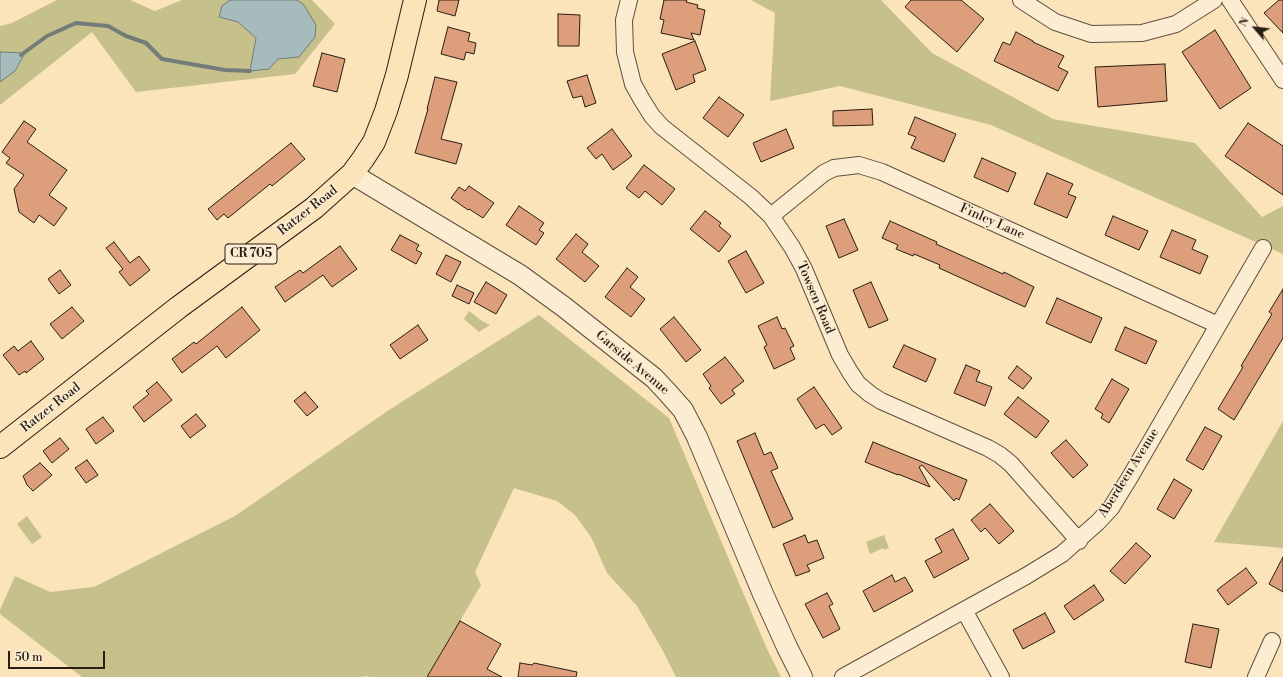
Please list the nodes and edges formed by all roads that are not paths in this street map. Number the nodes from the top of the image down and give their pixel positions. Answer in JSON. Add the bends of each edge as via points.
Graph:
{"nodes":[{"id":1,"x":414,"y":0,"type":"edge"},
{"id":2,"x":629,"y":0,"type":"edge"},
{"id":3,"x":1021,"y":0,"type":"edge"},
{"id":4,"x":1214,"y":0,"type":"edge"},
{"id":5,"x":1230,"y":0,"type":"edge"},
{"id":6,"x":1283,"y":80,"type":"edge"},
{"id":7,"x":352,"y":174,"type":"junction"},
{"id":8,"x":771,"y":216,"type":"junction"},
{"id":9,"x":1263,"y":248,"type":"dead end"},
{"id":10,"x":1218,"y":325,"type":"junction"},
{"id":11,"x":0,"y":447,"type":"edge"},
{"id":12,"x":1079,"y":541,"type":"junction"},
{"id":13,"x":964,"y":610,"type":"junction"},
{"id":14,"x":1272,"y":641,"type":"dead end"},
{"id":15,"x":802,"y":677,"type":"edge"},
{"id":16,"x":842,"y":677,"type":"edge"},
{"id":17,"x":1001,"y":677,"type":"edge"},
{"id":18,"x":1256,"y":677,"type":"edge"}],
"edges":[{"from":1,"to":7,"type":"main road","name":"Ratzer Road","number":"CR 705","via":[[397,76],[386,111],[374,142]]},
{"from":2,"to":8,"type":"street","name":"Towsen Road","via":[[624,20],[628,68],[633,84],[652,116]]},
{"from":3,"to":4,"type":"street","via":[[1055,22],[1091,34],[1142,33],[1176,24]]},
{"from":5,"to":6,"type":"street"},
{"from":7,"to":11,"type":"main road","name":"Ratzer Road","number":"CR 705","via":[[314,208],[179,307]]},
{"from":7,"to":15,"type":"street","name":"Garside Avenue","via":[[520,275],[648,373],[668,393],[683,410],[697,437],[763,594]]},
{"from":8,"to":10,"type":"street","name":"Finley Lane","via":[[824,173],[834,168],[859,165],[882,172]]},
{"from":8,"to":12,"type":"street","name":"Towsen Road","via":[[804,269],[840,355],[858,384],[881,401],[1000,455],[1011,464]]},
{"from":9,"to":10,"type":"street","name":"Aberdeen Avenue"},
{"from":10,"to":12,"type":"street","name":"Aberdeen Avenue","via":[[1111,508]]},
{"from":12,"to":13,"type":"street","name":"Aberdeen Avenue","via":[[1026,576]]},
{"from":13,"to":16,"type":"street","name":"Aberdeen Avenue"},
{"from":13,"to":17,"type":"street"},
{"from":14,"to":18,"type":"street"}]}
